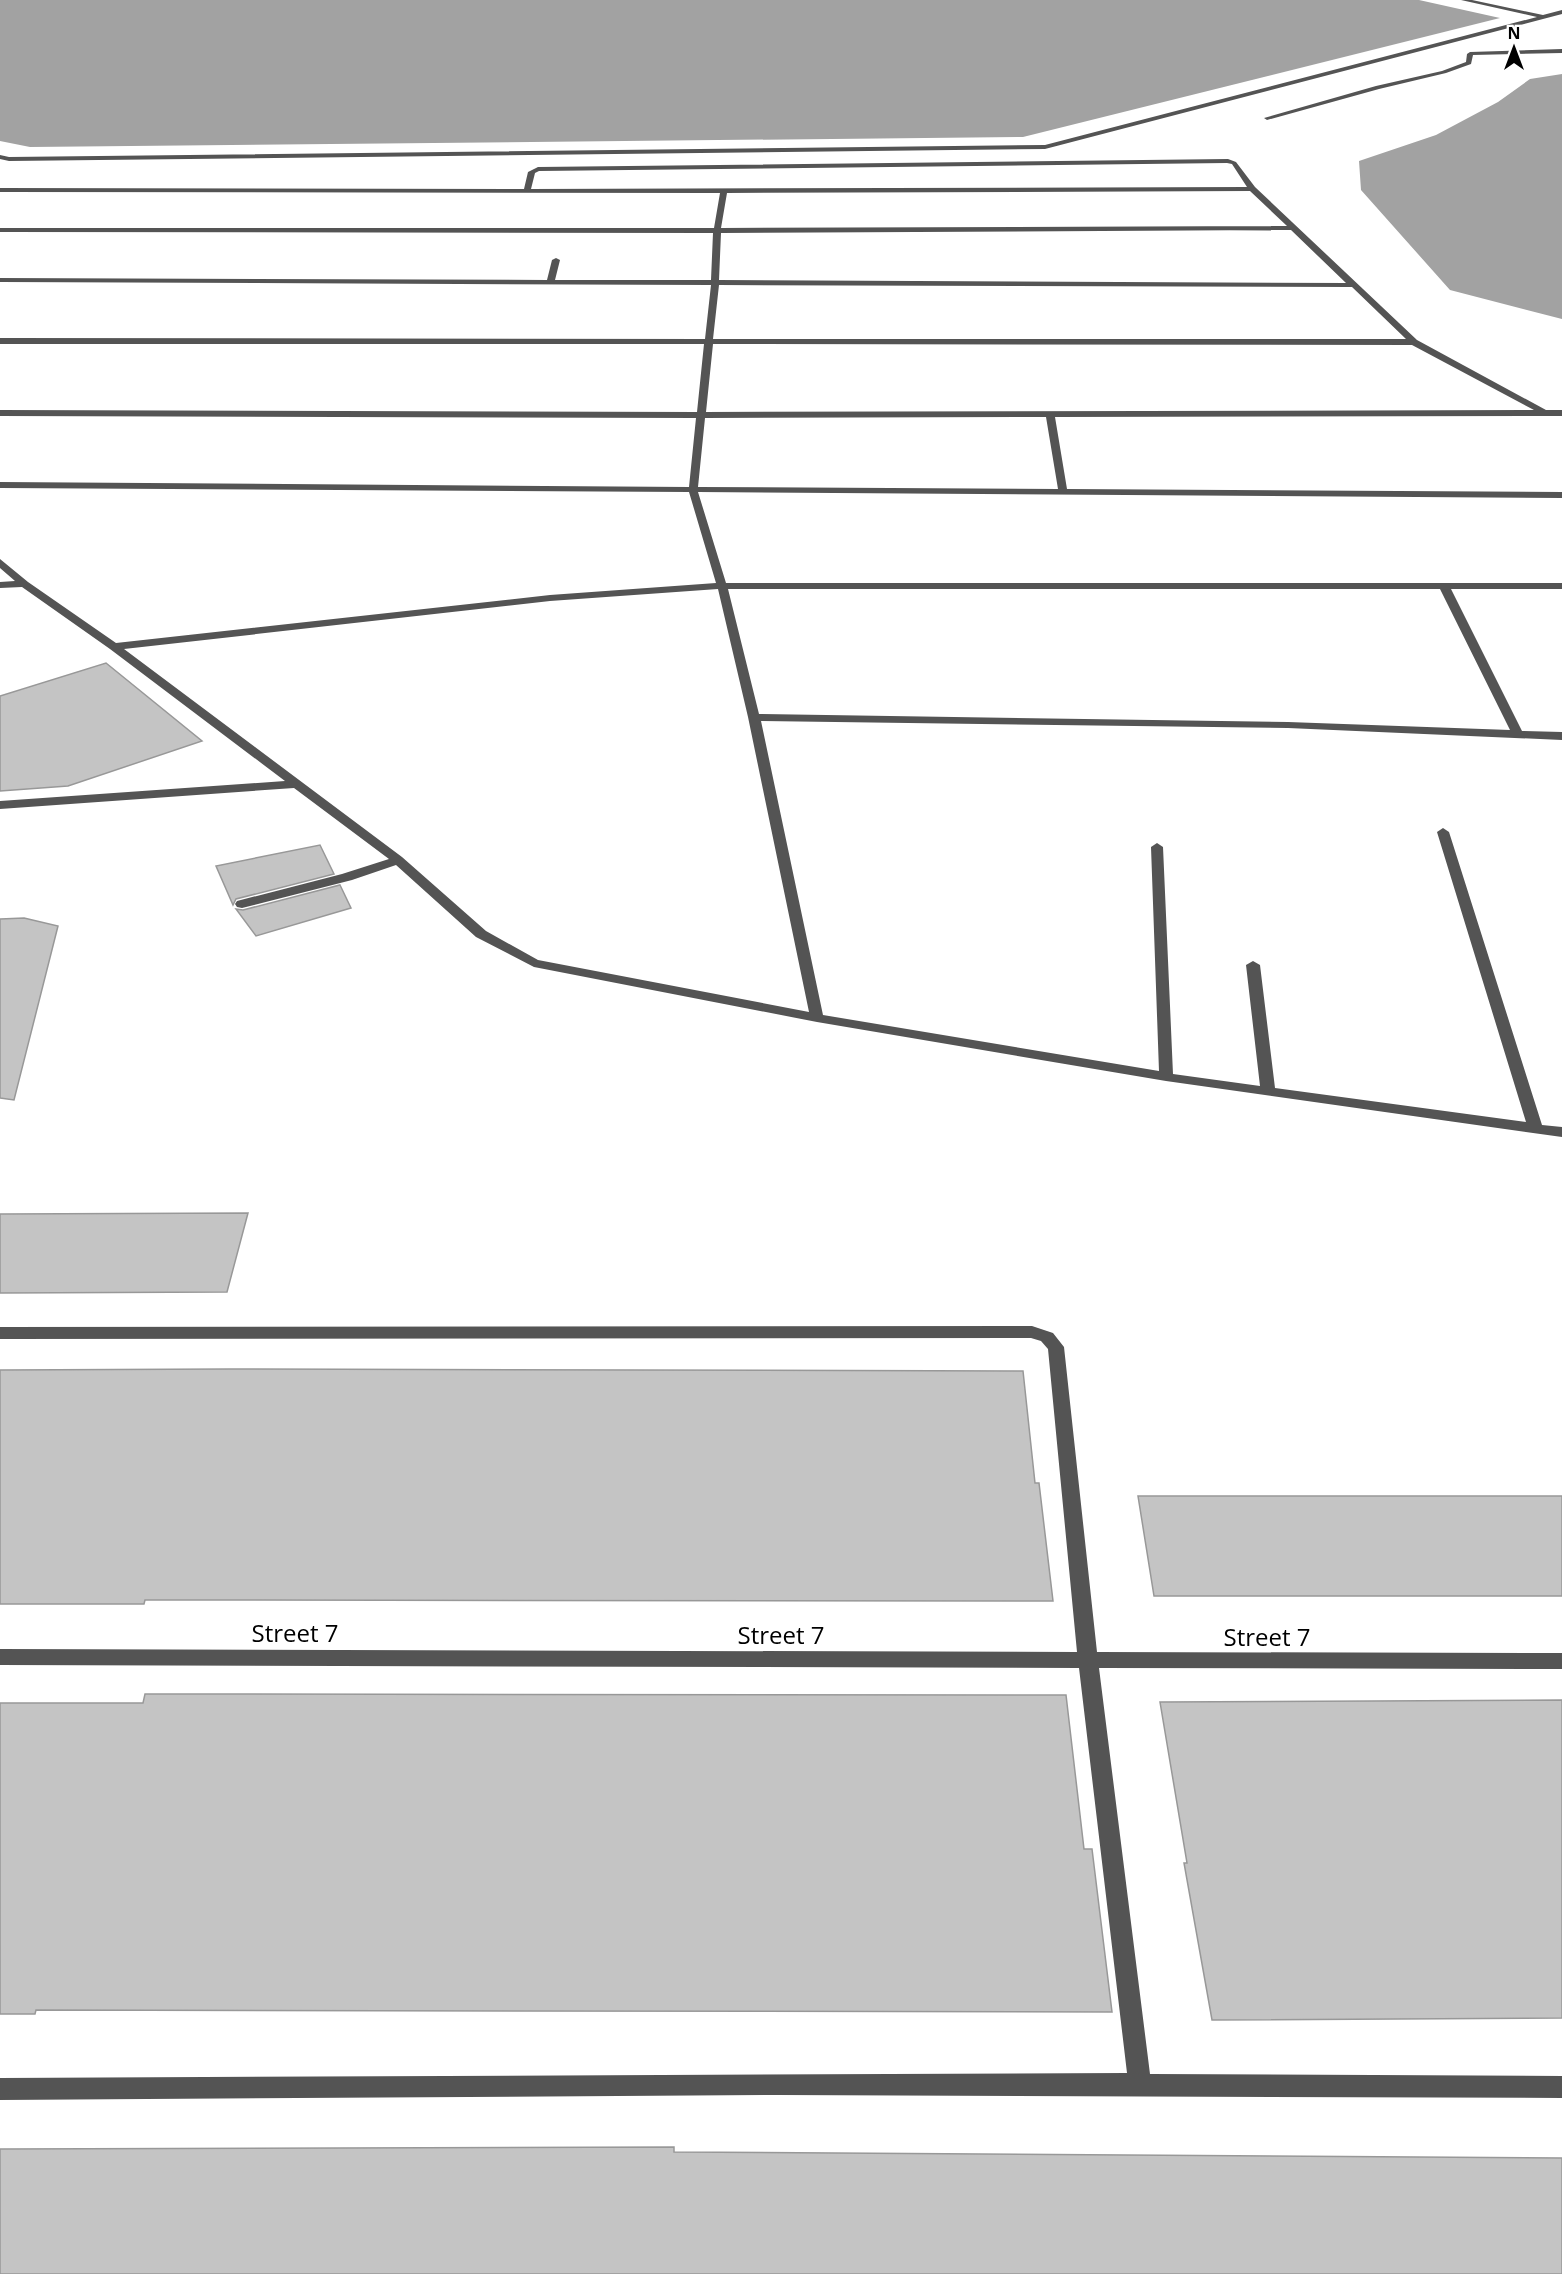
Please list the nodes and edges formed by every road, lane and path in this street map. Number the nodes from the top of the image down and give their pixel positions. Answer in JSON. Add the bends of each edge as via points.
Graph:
{"nodes":[{"id":1,"x":1464,"y":0,"type":"edge"},
{"id":2,"x":1562,"y":12,"type":"edge"},
{"id":3,"x":1544,"y":17,"type":"junction"},
{"id":4,"x":1562,"y":51,"type":"edge"},
{"id":5,"x":1267,"y":118,"type":"dead end"},
{"id":6,"x":0,"y":158,"type":"edge"},
{"id":7,"x":1252,"y":189,"type":"junction"},
{"id":8,"x":0,"y":190,"type":"edge"},
{"id":9,"x":527,"y":190,"type":"junction"},
{"id":10,"x":724,"y":192,"type":"junction"},
{"id":11,"x":1295,"y":228,"type":"junction"},
{"id":12,"x":0,"y":230,"type":"edge"},
{"id":13,"x":717,"y":230,"type":"junction"},
{"id":14,"x":556,"y":260,"type":"dead end"},
{"id":15,"x":0,"y":280,"type":"edge"},
{"id":16,"x":551,"y":280,"type":"junction"},
{"id":17,"x":715,"y":281,"type":"junction"},
{"id":18,"x":1355,"y":285,"type":"junction"},
{"id":19,"x":0,"y":341,"type":"edge"},
{"id":20,"x":1414,"y":342,"type":"junction"},
{"id":21,"x":708,"y":343,"type":"junction"},
{"id":22,"x":0,"y":413,"type":"edge"},
{"id":23,"x":1545,"y":413,"type":"junction"},
{"id":24,"x":1562,"y":413,"type":"edge"},
{"id":25,"x":1050,"y":414,"type":"junction"},
{"id":26,"x":703,"y":415,"type":"junction"},
{"id":27,"x":0,"y":484,"type":"edge"},
{"id":28,"x":693,"y":491,"type":"junction"},
{"id":29,"x":1063,"y":492,"type":"junction"},
{"id":30,"x":1562,"y":495,"type":"edge"},
{"id":31,"x":0,"y":562,"type":"edge"},
{"id":32,"x":24,"y":584,"type":"junction"},
{"id":33,"x":0,"y":585,"type":"edge"},
{"id":34,"x":722,"y":586,"type":"junction"},
{"id":35,"x":1444,"y":586,"type":"junction"},
{"id":36,"x":1562,"y":586,"type":"edge"},
{"id":37,"x":114,"y":647,"type":"junction"},
{"id":38,"x":754,"y":717,"type":"junction"},
{"id":39,"x":1518,"y":735,"type":"junction"},
{"id":40,"x":1562,"y":736,"type":"edge"},
{"id":41,"x":298,"y":784,"type":"junction"},
{"id":42,"x":0,"y":805,"type":"edge"},
{"id":43,"x":1443,"y":832,"type":"dead end"},
{"id":44,"x":1157,"y":847,"type":"dead end"},
{"id":45,"x":398,"y":860,"type":"junction"},
{"id":46,"x":242,"y":904,"type":"dead end"},
{"id":47,"x":1253,"y":965,"type":"dead end"},
{"id":48,"x":817,"y":1018,"type":"junction"},
{"id":49,"x":1166,"y":1077,"type":"junction"},
{"id":50,"x":1268,"y":1091,"type":"junction"},
{"id":51,"x":1536,"y":1129,"type":"junction"},
{"id":52,"x":1562,"y":1132,"type":"edge"},
{"id":53,"x":0,"y":1334,"type":"edge"},
{"id":54,"x":0,"y":1657,"type":"edge"},
{"id":55,"x":1088,"y":1661,"type":"junction"},
{"id":56,"x":1562,"y":1661,"type":"edge"},
{"id":57,"x":1140,"y":2083,"type":"junction"},
{"id":58,"x":1562,"y":2087,"type":"edge"},
{"id":59,"x":0,"y":2089,"type":"edge"}],
"edges":[{"from":1,"to":3,"type":"street"},
{"from":2,"to":3,"type":"street"},
{"from":3,"to":6,"type":"street","via":[[1045,147]]},
{"from":4,"to":5,"type":"street","via":[[1470,54],[1469,63],[1444,72]]},
{"from":7,"to":9,"type":"street","via":[[1234,164],[1217,160],[538,169],[532,172]]},
{"from":7,"to":10,"type":"street"},
{"from":7,"to":11,"type":"street"},
{"from":8,"to":9,"type":"street"},
{"from":9,"to":10,"type":"street"},
{"from":10,"to":13,"type":"street"},
{"from":11,"to":13,"type":"street"},
{"from":11,"to":18,"type":"street"},
{"from":12,"to":13,"type":"street"},
{"from":13,"to":17,"type":"street"},
{"from":14,"to":16,"type":"street"},
{"from":15,"to":16,"type":"street"},
{"from":16,"to":17,"type":"street"},
{"from":17,"to":18,"type":"street"},
{"from":17,"to":21,"type":"street"},
{"from":18,"to":20,"type":"street"},
{"from":19,"to":21,"type":"street"},
{"from":20,"to":21,"type":"street"},
{"from":20,"to":23,"type":"street"},
{"from":21,"to":26,"type":"street"},
{"from":22,"to":26,"type":"street"},
{"from":23,"to":24,"type":"street"},
{"from":23,"to":25,"type":"street"},
{"from":25,"to":26,"type":"street"},
{"from":25,"to":29,"type":"street"},
{"from":26,"to":28,"type":"street"},
{"from":27,"to":28,"type":"street"},
{"from":28,"to":29,"type":"street"},
{"from":28,"to":34,"type":"street"},
{"from":29,"to":30,"type":"street"},
{"from":31,"to":32,"type":"street"},
{"from":32,"to":33,"type":"street"},
{"from":32,"to":37,"type":"street"},
{"from":34,"to":35,"type":"street"},
{"from":34,"to":37,"type":"street","via":[[550,598]]},
{"from":34,"to":38,"type":"street"},
{"from":35,"to":36,"type":"street"},
{"from":35,"to":39,"type":"street"},
{"from":37,"to":41,"type":"street"},
{"from":38,"to":39,"type":"street","via":[[1288,725]]},
{"from":38,"to":48,"type":"street"},
{"from":39,"to":40,"type":"street"},
{"from":41,"to":42,"type":"street"},
{"from":41,"to":45,"type":"street"},
{"from":43,"to":51,"type":"street"},
{"from":44,"to":49,"type":"street"},
{"from":45,"to":46,"type":"street"},
{"from":45,"to":48,"type":"street","via":[[481,934],[534,963]]},
{"from":47,"to":50,"type":"street"},
{"from":48,"to":49,"type":"street"},
{"from":49,"to":50,"type":"street"},
{"from":50,"to":51,"type":"street"},
{"from":51,"to":52,"type":"street"},
{"from":53,"to":55,"type":"street","via":[[1032,1332],[1047,1337],[1056,1347]]},
{"from":54,"to":55,"type":"street","name":"Street 7"},
{"from":55,"to":56,"type":"street","name":"Street 7"},
{"from":55,"to":57,"type":"street"},
{"from":57,"to":58,"type":"street"},
{"from":57,"to":59,"type":"street"}]}
